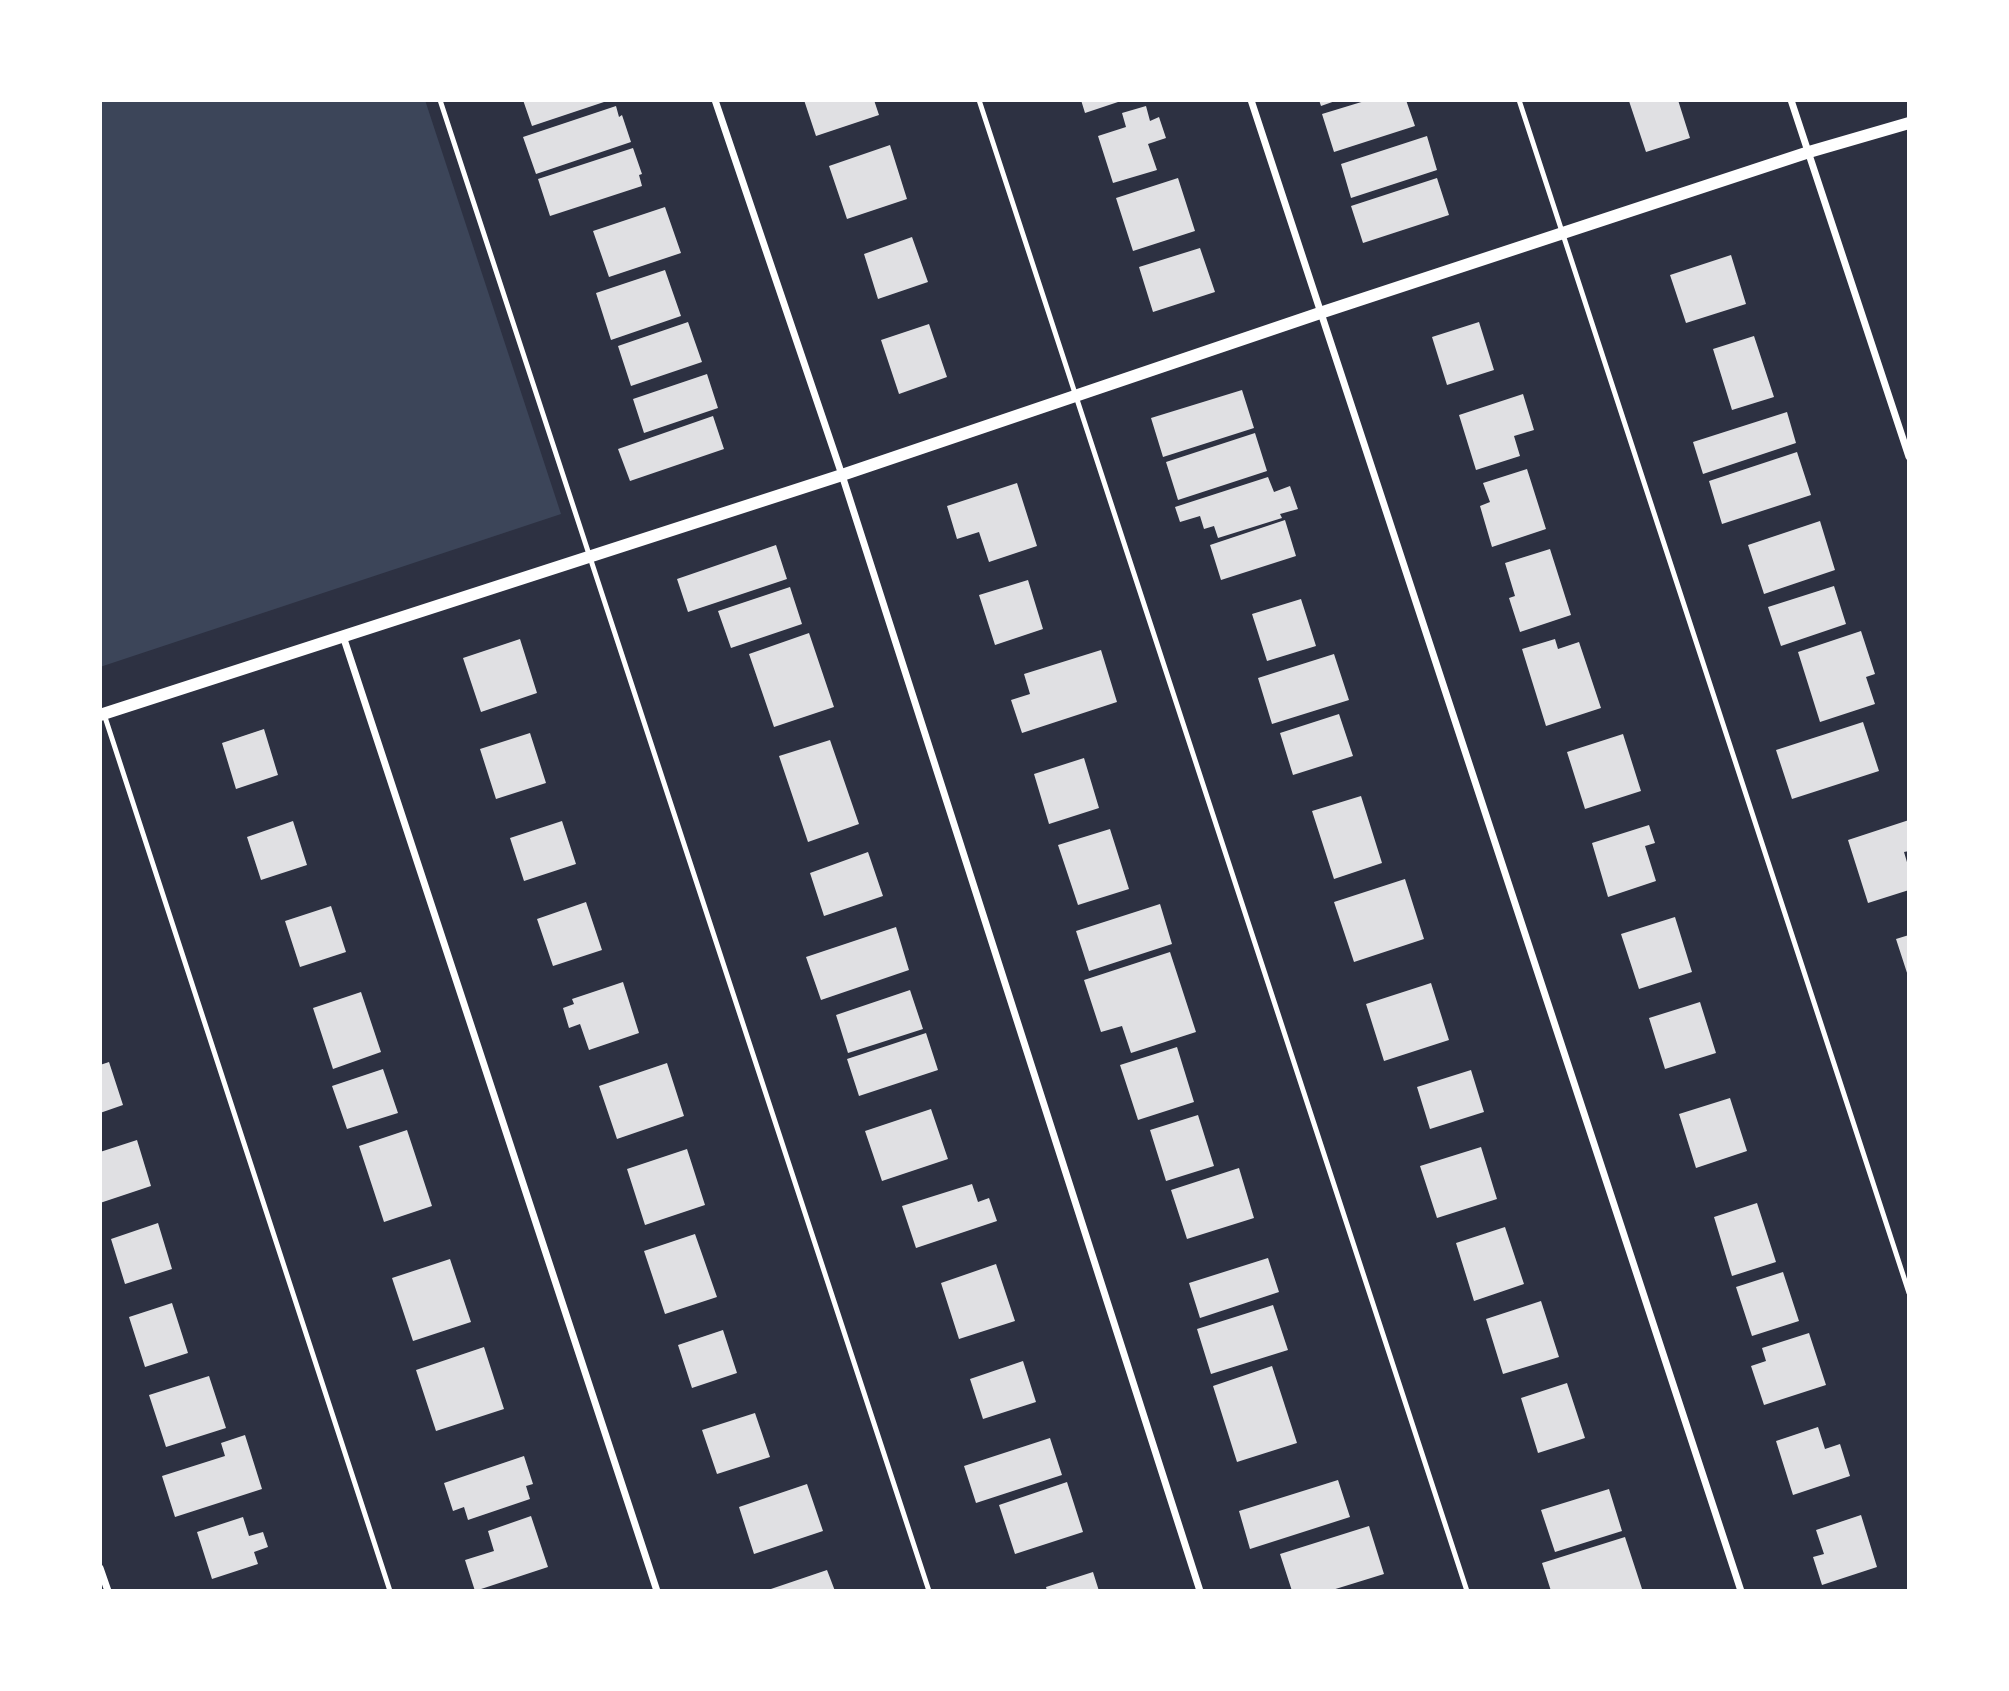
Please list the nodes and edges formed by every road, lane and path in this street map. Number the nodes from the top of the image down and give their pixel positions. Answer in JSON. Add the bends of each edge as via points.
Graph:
{"nodes":[{"id":1,"x":440,"y":100,"type":"edge"},
{"id":2,"x":715,"y":100,"type":"edge"},
{"id":3,"x":979,"y":100,"type":"edge"},
{"id":4,"x":1251,"y":100,"type":"edge"},
{"id":5,"x":1519,"y":100,"type":"edge"},
{"id":6,"x":1791,"y":100,"type":"edge"},
{"id":7,"x":1909,"y":123,"type":"edge"},
{"id":8,"x":1809,"y":152,"type":"junction"},
{"id":9,"x":1562,"y":234,"type":"junction"},
{"id":10,"x":1321,"y":313,"type":"junction"},
{"id":11,"x":1075,"y":396,"type":"junction"},
{"id":12,"x":1909,"y":457,"type":"edge"},
{"id":13,"x":842,"y":475,"type":"junction"},
{"id":14,"x":590,"y":556,"type":"junction"},
{"id":15,"x":343,"y":635,"type":"junction"},
{"id":16,"x":102,"y":715,"type":"edge"},
{"id":17,"x":1909,"y":1293,"type":"edge"},
{"id":18,"x":100,"y":1568,"type":"edge"},
{"id":19,"x":108,"y":1591,"type":"edge"},
{"id":20,"x":390,"y":1591,"type":"edge"},
{"id":21,"x":657,"y":1591,"type":"edge"},
{"id":22,"x":929,"y":1591,"type":"edge"},
{"id":23,"x":1200,"y":1591,"type":"edge"},
{"id":24,"x":1466,"y":1591,"type":"edge"},
{"id":25,"x":1741,"y":1591,"type":"edge"}],
"edges":[{"from":1,"to":14,"type":"lane"},
{"from":2,"to":13,"type":"street"},
{"from":3,"to":11,"type":"lane"},
{"from":4,"to":10,"type":"street"},
{"from":5,"to":9,"type":"lane"},
{"from":6,"to":8,"type":"street"},
{"from":7,"to":8,"type":"street"},
{"from":8,"to":9,"type":"street"},
{"from":8,"to":12,"type":"street"},
{"from":9,"to":10,"type":"street"},
{"from":9,"to":17,"type":"lane"},
{"from":10,"to":11,"type":"street"},
{"from":10,"to":25,"type":"street"},
{"from":11,"to":13,"type":"street"},
{"from":11,"to":24,"type":"lane"},
{"from":13,"to":14,"type":"street"},
{"from":13,"to":23,"type":"street"},
{"from":14,"to":15,"type":"street"},
{"from":14,"to":22,"type":"lane"},
{"from":15,"to":16,"type":"street"},
{"from":15,"to":21,"type":"street"},
{"from":16,"to":20,"type":"lane"},
{"from":18,"to":19,"type":"street"}]}
